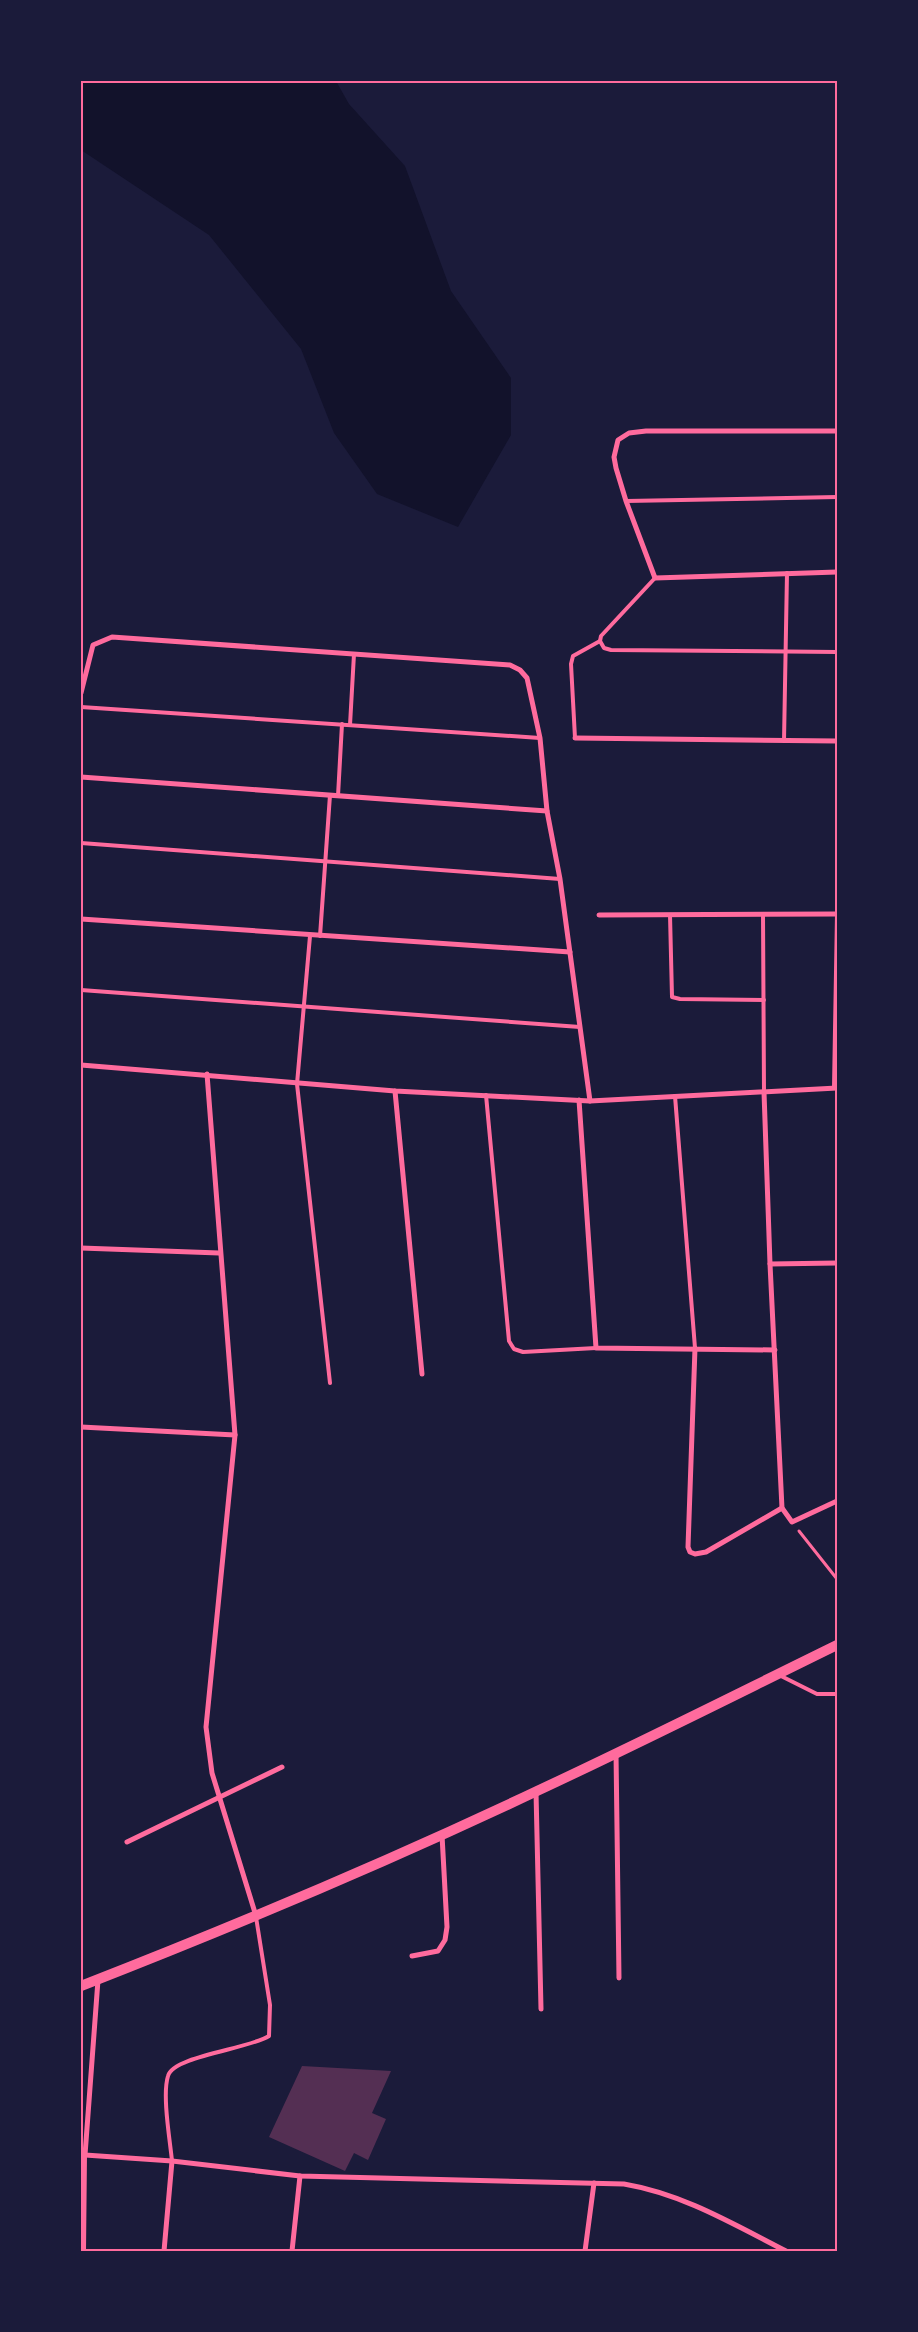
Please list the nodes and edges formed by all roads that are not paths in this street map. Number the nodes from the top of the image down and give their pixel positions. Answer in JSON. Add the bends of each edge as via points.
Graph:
{"nodes":[{"id":1,"x":837,"y":431,"type":"edge"},
{"id":2,"x":837,"y":497,"type":"edge"},
{"id":3,"x":626,"y":501,"type":"junction"},
{"id":4,"x":837,"y":572,"type":"edge"},
{"id":5,"x":787,"y":573,"type":"junction"},
{"id":6,"x":655,"y":578,"type":"junction"},
{"id":7,"x":600,"y":641,"type":"junction"},
{"id":8,"x":787,"y":652,"type":"junction"},
{"id":9,"x":837,"y":652,"type":"edge"},
{"id":10,"x":354,"y":654,"type":"junction"},
{"id":11,"x":81,"y":693,"type":"edge"},
{"id":12,"x":81,"y":707,"type":"edge"},
{"id":13,"x":342,"y":724,"type":"junction"},
{"id":14,"x":350,"y":725,"type":"junction"},
{"id":15,"x":540,"y":738,"type":"junction"},
{"id":16,"x":575,"y":738,"type":"joint"},
{"id":17,"x":784,"y":741,"type":"junction"},
{"id":18,"x":837,"y":741,"type":"edge"},
{"id":19,"x":81,"y":777,"type":"edge"},
{"id":20,"x":330,"y":795,"type":"junction"},
{"id":21,"x":338,"y":796,"type":"junction"},
{"id":22,"x":547,"y":811,"type":"junction"},
{"id":23,"x":81,"y":843,"type":"edge"},
{"id":24,"x":326,"y":862,"type":"junction"},
{"id":25,"x":560,"y":879,"type":"junction"},
{"id":26,"x":763,"y":914,"type":"junction"},
{"id":27,"x":837,"y":914,"type":"edge"},
{"id":28,"x":598,"y":915,"type":"dead end"},
{"id":29,"x":670,"y":915,"type":"junction"},
{"id":30,"x":81,"y":919,"type":"edge"},
{"id":31,"x":310,"y":936,"type":"junction"},
{"id":32,"x":320,"y":936,"type":"junction"},
{"id":33,"x":570,"y":952,"type":"junction"},
{"id":34,"x":81,"y":990,"type":"edge"},
{"id":35,"x":764,"y":1000,"type":"junction"},
{"id":36,"x":303,"y":1007,"type":"junction"},
{"id":37,"x":580,"y":1027,"type":"junction"},
{"id":38,"x":81,"y":1065,"type":"edge"},
{"id":39,"x":206,"y":1074,"type":"junction"},
{"id":40,"x":298,"y":1084,"type":"junction"},
{"id":41,"x":836,"y":1088,"type":"edge"},
{"id":42,"x":395,"y":1091,"type":"junction"},
{"id":43,"x":764,"y":1092,"type":"junction"},
{"id":44,"x":486,"y":1095,"type":"junction"},
{"id":45,"x":675,"y":1096,"type":"junction"},
{"id":46,"x":579,"y":1100,"type":"junction"},
{"id":47,"x":590,"y":1101,"type":"junction"},
{"id":48,"x":81,"y":1248,"type":"edge"},
{"id":49,"x":219,"y":1253,"type":"junction"},
{"id":50,"x":837,"y":1263,"type":"edge"},
{"id":51,"x":770,"y":1264,"type":"junction"},
{"id":52,"x":596,"y":1348,"type":"junction"},
{"id":53,"x":696,"y":1348,"type":"junction"},
{"id":54,"x":776,"y":1350,"type":"junction"},
{"id":55,"x":422,"y":1374,"type":"dead end"},
{"id":56,"x":330,"y":1383,"type":"dead end"},
{"id":57,"x":81,"y":1427,"type":"edge"},
{"id":58,"x":235,"y":1435,"type":"junction"},
{"id":59,"x":837,"y":1500,"type":"edge"},
{"id":60,"x":782,"y":1508,"type":"junction"},
{"id":61,"x":837,"y":1645,"type":"edge"},
{"id":62,"x":777,"y":1674,"type":"junction"},
{"id":63,"x":837,"y":1694,"type":"edge"},
{"id":64,"x":616,"y":1753,"type":"junction"},
{"id":65,"x":282,"y":1767,"type":"dead end"},
{"id":66,"x":536,"y":1791,"type":"junction"},
{"id":67,"x":218,"y":1796,"type":"junction"},
{"id":68,"x":442,"y":1834,"type":"junction"},
{"id":69,"x":127,"y":1842,"type":"dead end"},
{"id":70,"x":256,"y":1917,"type":"junction"},
{"id":71,"x":412,"y":1956,"type":"dead end"},
{"id":72,"x":619,"y":1978,"type":"dead end"},
{"id":73,"x":98,"y":1980,"type":"junction"},
{"id":74,"x":81,"y":1986,"type":"edge"},
{"id":75,"x":542,"y":2010,"type":"dead end"},
{"id":76,"x":85,"y":2155,"type":"junction"},
{"id":77,"x":172,"y":2161,"type":"junction"},
{"id":78,"x":300,"y":2176,"type":"junction"},
{"id":79,"x":594,"y":2183,"type":"junction"},
{"id":80,"x":84,"y":2251,"type":"edge"},
{"id":81,"x":164,"y":2251,"type":"edge"},
{"id":82,"x":292,"y":2251,"type":"edge"},
{"id":83,"x":585,"y":2251,"type":"edge"},
{"id":84,"x":786,"y":2251,"type":"edge"}],
"edges":[{"from":1,"to":3,"type":"street","via":[[629,433],[618,440],[614,457]]},
{"from":2,"to":3,"type":"lane"},
{"from":3,"to":6,"type":"street"},
{"from":4,"to":5,"type":"street"},
{"from":5,"to":6,"type":"street"},
{"from":5,"to":8,"type":"lane"},
{"from":6,"to":7,"type":"lane","via":[[601,636]]},
{"from":7,"to":8,"type":"lane","via":[[604,648],[611,650]]},
{"from":7,"to":16,"type":"lane","via":[[573,656]]},
{"from":8,"to":9,"type":"lane"},
{"from":8,"to":17,"type":"lane"},
{"from":10,"to":11,"type":"street","via":[[112,637],[93,645]]},
{"from":10,"to":14,"type":"lane"},
{"from":10,"to":15,"type":"street","via":[[510,664],[527,678]]},
{"from":12,"to":13,"type":"lane"},
{"from":13,"to":14,"type":"lane"},
{"from":13,"to":21,"type":"lane"},
{"from":14,"to":15,"type":"lane"},
{"from":15,"to":22,"type":"street"},
{"from":16,"to":17,"type":"street"},
{"from":17,"to":18,"type":"street"},
{"from":19,"to":20,"type":"street"},
{"from":20,"to":21,"type":"street"},
{"from":20,"to":24,"type":"lane"},
{"from":21,"to":22,"type":"street"},
{"from":22,"to":25,"type":"street"},
{"from":23,"to":24,"type":"lane"},
{"from":24,"to":25,"type":"lane"},
{"from":24,"to":32,"type":"lane"},
{"from":25,"to":33,"type":"street"},
{"from":26,"to":27,"type":"street"},
{"from":26,"to":29,"type":"street"},
{"from":26,"to":35,"type":"lane"},
{"from":27,"to":41,"type":"lane"},
{"from":28,"to":29,"type":"street"},
{"from":29,"to":35,"type":"lane","via":[[672,997]]},
{"from":30,"to":31,"type":"street"},
{"from":31,"to":32,"type":"street"},
{"from":31,"to":36,"type":"lane"},
{"from":32,"to":33,"type":"street"},
{"from":33,"to":37,"type":"street"},
{"from":34,"to":36,"type":"lane"},
{"from":35,"to":43,"type":"lane"},
{"from":36,"to":37,"type":"lane"},
{"from":36,"to":40,"type":"lane"},
{"from":37,"to":47,"type":"street"},
{"from":38,"to":39,"type":"street"},
{"from":39,"to":40,"type":"street"},
{"from":39,"to":49,"type":"street"},
{"from":40,"to":42,"type":"street"},
{"from":40,"to":56,"type":"lane"},
{"from":41,"to":43,"type":"street"},
{"from":42,"to":44,"type":"street"},
{"from":42,"to":55,"type":"street"},
{"from":43,"to":45,"type":"street"},
{"from":43,"to":51,"type":"street"},
{"from":44,"to":46,"type":"street"},
{"from":44,"to":52,"type":"lane","via":[[509,1342],[522,1352]]},
{"from":45,"to":47,"type":"street"},
{"from":45,"to":53,"type":"lane"},
{"from":46,"to":47,"type":"street"},
{"from":46,"to":52,"type":"street"},
{"from":48,"to":49,"type":"street"},
{"from":49,"to":58,"type":"street"},
{"from":50,"to":51,"type":"street"},
{"from":51,"to":54,"type":"street"},
{"from":52,"to":53,"type":"street"},
{"from":53,"to":54,"type":"street"},
{"from":53,"to":60,"type":"street","via":[[690,1552],[706,1552]]},
{"from":54,"to":60,"type":"street"},
{"from":57,"to":58,"type":"street"},
{"from":58,"to":67,"type":"street","via":[[206,1728],[207,1749]]},
{"from":59,"to":60,"type":"street","via":[[792,1522]]},
{"from":61,"to":62,"type":"main road"},
{"from":62,"to":63,"type":"lane","via":[[817,1694]]},
{"from":62,"to":64,"type":"main road"},
{"from":64,"to":66,"type":"main road"},
{"from":64,"to":72,"type":"street"},
{"from":65,"to":67,"type":"street"},
{"from":66,"to":68,"type":"main road"},
{"from":66,"to":75,"type":"street"},
{"from":67,"to":69,"type":"street"},
{"from":67,"to":70,"type":"street"},
{"from":68,"to":70,"type":"main road"},
{"from":68,"to":71,"type":"street","via":[[445,1940],[438,1951]]},
{"from":70,"to":73,"type":"main road"},
{"from":70,"to":77,"type":"lane","via":[[270,2006],[269,2036],[258,2043],[187,2061],[168,2075]]},
{"from":73,"to":74,"type":"main road"},
{"from":73,"to":76,"type":"street"},
{"from":76,"to":77,"type":"street"},
{"from":76,"to":80,"type":"lane"},
{"from":77,"to":78,"type":"street"},
{"from":77,"to":81,"type":"street"},
{"from":78,"to":79,"type":"street"},
{"from":78,"to":82,"type":"street"},
{"from":79,"to":83,"type":"street"},
{"from":79,"to":84,"type":"street","via":[[624,2184],[668,2194],[704,2208]]}]}
